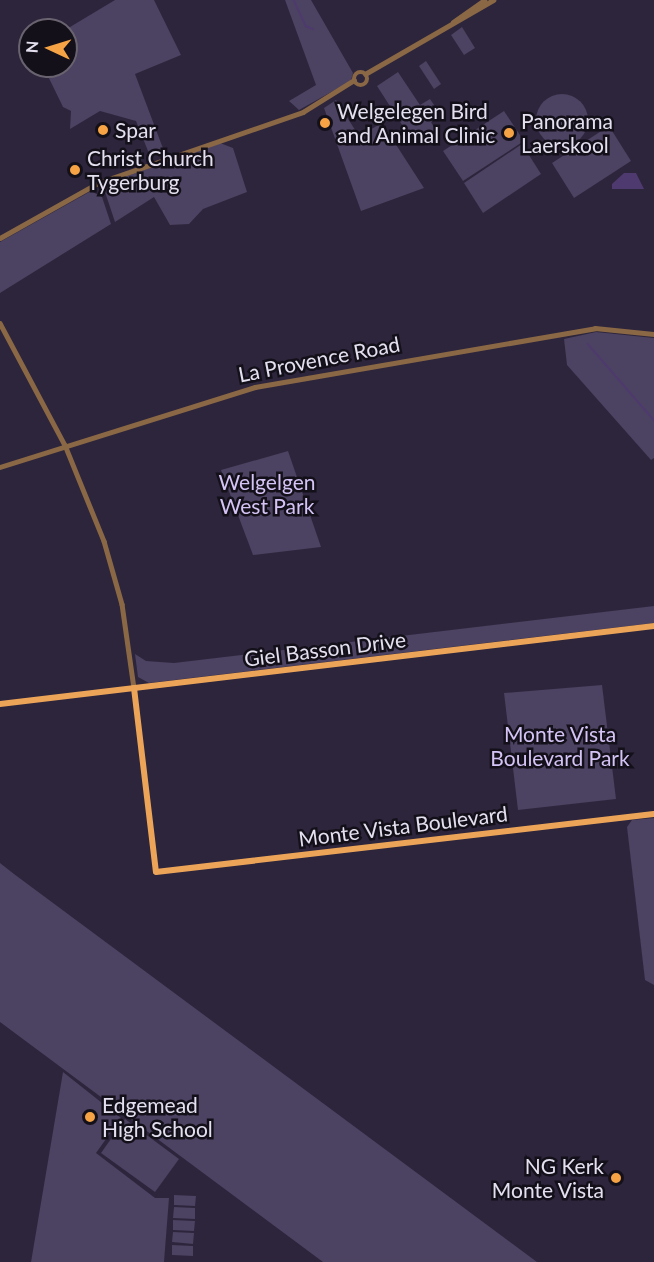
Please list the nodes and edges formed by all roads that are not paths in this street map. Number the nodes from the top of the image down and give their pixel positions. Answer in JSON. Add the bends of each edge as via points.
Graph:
{"nodes":[{"id":1,"x":484,"y":0,"type":"edge"},
{"id":2,"x":493,"y":0,"type":"edge"},
{"id":3,"x":453,"y":22,"type":"junction"},
{"id":4,"x":376,"y":70,"type":"junction"},
{"id":5,"x":365,"y":74,"type":"junction"},
{"id":6,"x":368,"y":80,"type":"junction"},
{"id":7,"x":356,"y":83,"type":"junction"},
{"id":8,"x":0,"y":238,"type":"edge"},
{"id":9,"x":0,"y":323,"type":"edge"},
{"id":10,"x":654,"y":334,"type":"edge"},
{"id":11,"x":65,"y":445,"type":"junction"},
{"id":12,"x":0,"y":467,"type":"edge"},
{"id":13,"x":654,"y":627,"type":"edge"},
{"id":14,"x":134,"y":688,"type":"junction"},
{"id":15,"x":0,"y":704,"type":"edge"},
{"id":16,"x":654,"y":814,"type":"edge"}],
"edges":[{"from":1,"to":3,"type":"street"},
{"from":2,"to":3,"type":"street"},
{"from":3,"to":4,"type":"street"},
{"from":4,"to":5,"type":"street"},
{"from":4,"to":6,"type":"street"},
{"from":5,"to":6,"type":"street"},
{"from":5,"to":7,"type":"street","via":[[358,73]]},
{"from":6,"to":7,"type":"street","via":[[364,85]]},
{"from":7,"to":8,"type":"street","via":[[303,112],[98,183]]},
{"from":9,"to":11,"type":"street"},
{"from":10,"to":11,"type":"street","name":"La Provence Road","via":[[595,328],[321,374],[255,387]]},
{"from":11,"to":12,"type":"street","name":"La Provence Road"},
{"from":11,"to":14,"type":"street","via":[[117,582]]},
{"from":13,"to":14,"type":"main road","name":"Giel Basson Drive"},
{"from":14,"to":15,"type":"main road","name":"Giel Basson Drive"},
{"from":14,"to":16,"type":"main road","name":"Monte Vista Boulevard","via":[[156,872]]}]}
